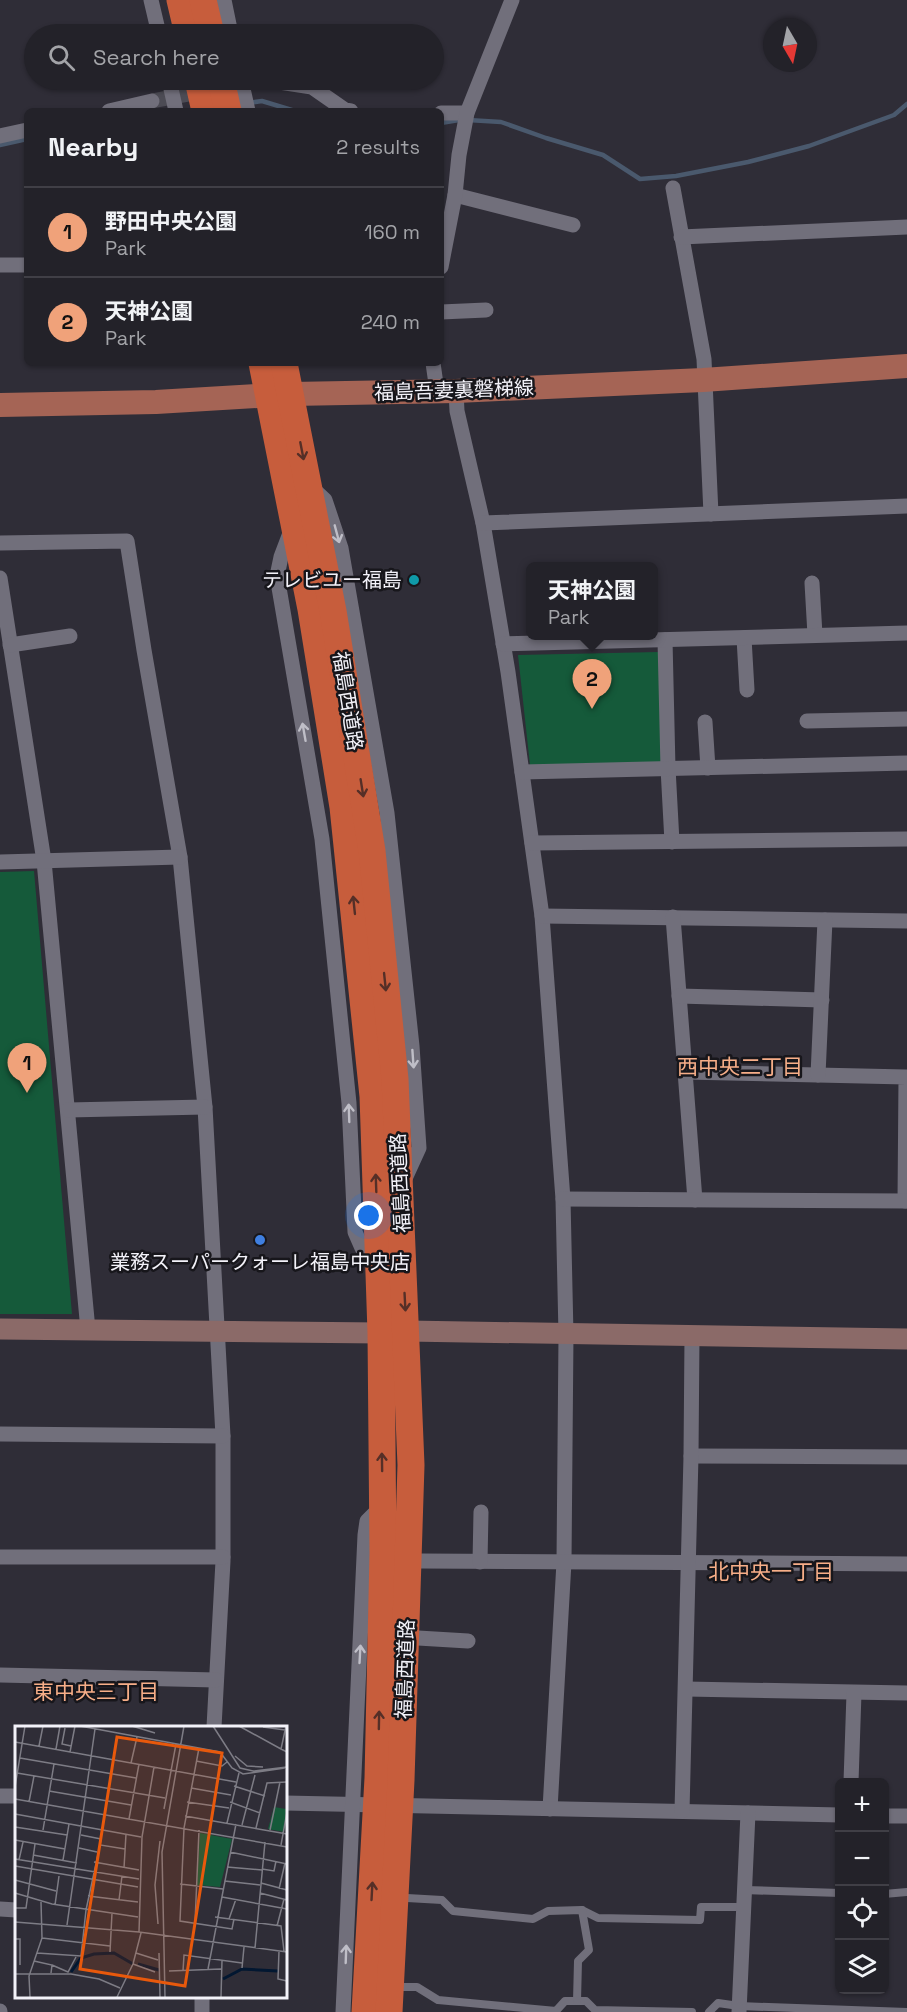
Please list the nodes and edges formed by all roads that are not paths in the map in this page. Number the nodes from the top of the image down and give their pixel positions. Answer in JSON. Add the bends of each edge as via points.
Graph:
{"nodes":[{"id":1,"x":151,"y":0,"type":"edge"},
{"id":2,"x":180,"y":0,"type":"edge"},
{"id":3,"x":203,"y":0,"type":"edge"},
{"id":4,"x":224,"y":0,"type":"edge"},
{"id":5,"x":512,"y":0,"type":"edge"},
{"id":6,"x":157,"y":24,"type":"edge"},
{"id":7,"x":186,"y":24,"type":"edge"},
{"id":8,"x":209,"y":24,"type":"edge"},
{"id":9,"x":229,"y":24,"type":"edge"},
{"id":10,"x":171,"y":90,"type":"edge"},
{"id":11,"x":200,"y":90,"type":"edge"},
{"id":12,"x":223,"y":90,"type":"edge"},
{"id":13,"x":243,"y":90,"type":"edge"},
{"id":14,"x":316,"y":90,"type":"edge"},
{"id":15,"x":152,"y":101,"type":"tunnel mouth"},
{"id":16,"x":122,"y":108,"type":"edge"},
{"id":17,"x":175,"y":108,"type":"edge"},
{"id":18,"x":204,"y":108,"type":"edge"},
{"id":19,"x":227,"y":108,"type":"edge"},
{"id":20,"x":247,"y":108,"type":"edge"},
{"id":21,"x":342,"y":108,"type":"edge"},
{"id":22,"x":444,"y":114,"type":"edge"},
{"id":23,"x":466,"y":118,"type":"junction"},
{"id":24,"x":24,"y":131,"type":"edge"},
{"id":25,"x":0,"y":136,"type":"edge"},
{"id":26,"x":673,"y":188,"type":"dead end"},
{"id":27,"x":455,"y":195,"type":"junction"},
{"id":28,"x":447,"y":210,"type":"edge"},
{"id":29,"x":573,"y":225,"type":"dead end"},
{"id":30,"x":907,"y":227,"type":"edge"},
{"id":31,"x":681,"y":237,"type":"junction"},
{"id":32,"x":444,"y":238,"type":"edge"},
{"id":33,"x":0,"y":265,"type":"edge"},
{"id":34,"x":24,"y":265,"type":"edge"},
{"id":35,"x":486,"y":310,"type":"dead end"},
{"id":36,"x":444,"y":312,"type":"edge"},
{"id":37,"x":264,"y":366,"type":"edge"},
{"id":38,"x":284,"y":366,"type":"edge"},
{"id":39,"x":434,"y":366,"type":"edge"},
{"id":40,"x":907,"y":366,"type":"edge"},
{"id":41,"x":704,"y":380,"type":"junction"},
{"id":42,"x":446,"y":391,"type":"junction"},
{"id":43,"x":280,"y":395,"type":"junction"},
{"id":44,"x":0,"y":405,"type":"edge"},
{"id":45,"x":907,"y":506,"type":"edge"},
{"id":46,"x":711,"y":514,"type":"junction"},
{"id":47,"x":483,"y":523,"type":"junction"},
{"id":48,"x":0,"y":543,"type":"edge"},
{"id":49,"x":0,"y":578,"type":"edge"},
{"id":50,"x":812,"y":582,"type":"dead end"},
{"id":51,"x":907,"y":633,"type":"edge"},
{"id":52,"x":815,"y":635,"type":"junction"},
{"id":53,"x":70,"y":636,"type":"dead end"},
{"id":54,"x":744,"y":638,"type":"junction"},
{"id":55,"x":665,"y":640,"type":"junction"},
{"id":56,"x":503,"y":644,"type":"junction"},
{"id":57,"x":10,"y":645,"type":"junction"},
{"id":58,"x":747,"y":690,"type":"dead end"},
{"id":59,"x":907,"y":719,"type":"edge"},
{"id":60,"x":807,"y":721,"type":"dead end"},
{"id":61,"x":705,"y":723,"type":"dead end"},
{"id":62,"x":907,"y":763,"type":"edge"},
{"id":63,"x":668,"y":768,"type":"junction"},
{"id":64,"x":708,"y":768,"type":"junction"},
{"id":65,"x":522,"y":772,"type":"junction"},
{"id":66,"x":907,"y":839,"type":"edge"},
{"id":67,"x":672,"y":842,"type":"junction"},
{"id":68,"x":532,"y":843,"type":"junction"},
{"id":69,"x":180,"y":857,"type":"junction"},
{"id":70,"x":44,"y":861,"type":"junction"},
{"id":71,"x":0,"y":862,"type":"edge"},
{"id":72,"x":542,"y":916,"type":"junction"},
{"id":73,"x":673,"y":917,"type":"junction"},
{"id":74,"x":825,"y":920,"type":"junction"},
{"id":75,"x":907,"y":921,"type":"edge"},
{"id":76,"x":679,"y":996,"type":"junction"},
{"id":77,"x":822,"y":1000,"type":"junction"},
{"id":78,"x":685,"y":1072,"type":"junction"},
{"id":79,"x":818,"y":1075,"type":"junction"},
{"id":80,"x":906,"y":1075,"type":"edge"},
{"id":81,"x":204,"y":1107,"type":"junction"},
{"id":82,"x":68,"y":1110,"type":"junction"},
{"id":83,"x":906,"y":1131,"type":"edge"},
{"id":84,"x":563,"y":1199,"type":"junction"},
{"id":85,"x":695,"y":1200,"type":"junction"},
{"id":86,"x":906,"y":1201,"type":"edge"},
{"id":87,"x":0,"y":1329,"type":"edge"},
{"id":88,"x":88,"y":1330,"type":"junction"},
{"id":89,"x":394,"y":1332,"type":"junction"},
{"id":90,"x":219,"y":1333,"type":"junction"},
{"id":91,"x":566,"y":1335,"type":"junction"},
{"id":92,"x":692,"y":1336,"type":"junction"},
{"id":93,"x":907,"y":1339,"type":"edge"},
{"id":94,"x":0,"y":1434,"type":"edge"},
{"id":95,"x":223,"y":1436,"type":"junction"},
{"id":96,"x":691,"y":1456,"type":"junction"},
{"id":97,"x":907,"y":1457,"type":"edge"},
{"id":98,"x":411,"y":1461,"type":"junction"},
{"id":99,"x":382,"y":1506,"type":"junction"},
{"id":100,"x":481,"y":1512,"type":"dead end"},
{"id":101,"x":0,"y":1557,"type":"edge"},
{"id":102,"x":223,"y":1557,"type":"junction"},
{"id":103,"x":421,"y":1561,"type":"junction"},
{"id":104,"x":480,"y":1562,"type":"junction"},
{"id":105,"x":564,"y":1562,"type":"junction"},
{"id":106,"x":687,"y":1563,"type":"junction"},
{"id":107,"x":907,"y":1564,"type":"edge"},
{"id":108,"x":418,"y":1638,"type":"junction"},
{"id":109,"x":468,"y":1641,"type":"dead end"},
{"id":110,"x":0,"y":1675,"type":"edge"},
{"id":111,"x":216,"y":1680,"type":"junction"},
{"id":112,"x":686,"y":1689,"type":"junction"},
{"id":113,"x":854,"y":1693,"type":"junction"},
{"id":114,"x":907,"y":1694,"type":"edge"},
{"id":115,"x":214,"y":1726,"type":"edge"},
{"id":116,"x":851,"y":1778,"type":"edge"},
{"id":117,"x":390,"y":1779,"type":"junction"},
{"id":118,"x":0,"y":1796,"type":"edge"},
{"id":119,"x":15,"y":1797,"type":"edge"},
{"id":120,"x":286,"y":1803,"type":"edge"},
{"id":121,"x":351,"y":1804,"type":"junction"},
{"id":122,"x":410,"y":1806,"type":"junction"},
{"id":123,"x":550,"y":1809,"type":"junction"},
{"id":124,"x":682,"y":1811,"type":"junction"},
{"id":125,"x":748,"y":1813,"type":"junction"},
{"id":126,"x":835,"y":1815,"type":"edge"},
{"id":127,"x":889,"y":1816,"type":"edge"},
{"id":128,"x":907,"y":1816,"type":"edge"},
{"id":129,"x":744,"y":1890,"type":"junction"},
{"id":130,"x":907,"y":1892,"type":"edge"},
{"id":131,"x":835,"y":1893,"type":"edge"},
{"id":132,"x":889,"y":1894,"type":"edge"},
{"id":133,"x":407,"y":1898,"type":"junction"},
{"id":134,"x":743,"y":1907,"type":"junction"},
{"id":135,"x":0,"y":1909,"type":"edge"},
{"id":136,"x":15,"y":1910,"type":"edge"},
{"id":137,"x":582,"y":1910,"type":"junction"},
{"id":138,"x":402,"y":1987,"type":"junction"},
{"id":139,"x":577,"y":2001,"type":"junction"},
{"id":140,"x":739,"y":2009,"type":"edge"},
{"id":141,"x":343,"y":2012,"type":"edge"},
{"id":142,"x":364,"y":2012,"type":"edge"},
{"id":143,"x":389,"y":2012,"type":"edge"},
{"id":144,"x":401,"y":2012,"type":"edge"},
{"id":145,"x":692,"y":2012,"type":"edge"},
{"id":146,"x":709,"y":2012,"type":"edge"},
{"id":147,"x":907,"y":2012,"type":"edge"}],
"edges":[{"from":1,"to":6,"type":"street"},
{"from":2,"to":7,"type":"highway"},
{"from":3,"to":8,"type":"highway"},
{"from":4,"to":9,"type":"street"},
{"from":5,"to":23,"type":"street"},
{"from":10,"to":17,"type":"street"},
{"from":11,"to":18,"type":"highway"},
{"from":12,"to":19,"type":"highway"},
{"from":13,"to":20,"type":"street"},
{"from":14,"to":21,"type":"street"},
{"from":15,"to":16,"type":"street"},
{"from":22,"to":23,"type":"street"},
{"from":23,"to":27,"type":"street"},
{"from":24,"to":25,"type":"street"},
{"from":26,"to":31,"type":"street"},
{"from":27,"to":28,"type":"street"},
{"from":27,"to":29,"type":"street"},
{"from":28,"to":32,"type":"street"},
{"from":30,"to":31,"type":"street"},
{"from":31,"to":41,"type":"street","via":[[704,359]]},
{"from":33,"to":34,"type":"street"},
{"from":35,"to":36,"type":"street"},
{"from":37,"to":43,"type":"highway","name":"福島西道路"},
{"from":38,"to":43,"type":"highway","name":"福島西道路"},
{"from":39,"to":42,"type":"street"},
{"from":40,"to":41,"type":"main road","name":"福島吾妻裏磐梯線"},
{"from":41,"to":42,"type":"main road","name":"福島吾妻裏磐梯線"},
{"from":41,"to":46,"type":"street"},
{"from":42,"to":43,"type":"main road","name":"福島吾妻裏磐梯線"},
{"from":42,"to":47,"type":"street","via":[[457,411]]},
{"from":43,"to":44,"type":"main road","name":"福島吾妻裏磐梯線"},
{"from":89,"to":43,"type":"highway","name":"福島西道路","one_way":true,"via":[[379,1269],[373,1096],[348,852],[294,523]]},
{"from":43,"to":89,"type":"highway","name":"福島西道路","one_way":true,"via":[[309,485],[372,851],[395,1079],[400,1187]]},
{"from":45,"to":46,"type":"street"},
{"from":46,"to":47,"type":"street"},
{"from":47,"to":56,"type":"street"},
{"from":48,"to":69,"type":"street","via":[[127,541]]},
{"from":49,"to":57,"type":"street"},
{"from":50,"to":52,"type":"street"},
{"from":51,"to":52,"type":"street"},
{"from":52,"to":54,"type":"street"},
{"from":53,"to":57,"type":"street"},
{"from":54,"to":55,"type":"street"},
{"from":54,"to":58,"type":"street"},
{"from":55,"to":56,"type":"street"},
{"from":55,"to":63,"type":"street"},
{"from":56,"to":65,"type":"street"},
{"from":57,"to":70,"type":"street"},
{"from":59,"to":60,"type":"street"},
{"from":61,"to":64,"type":"street"},
{"from":62,"to":64,"type":"street"},
{"from":63,"to":64,"type":"street"},
{"from":63,"to":65,"type":"street"},
{"from":63,"to":67,"type":"street"},
{"from":65,"to":68,"type":"street"},
{"from":66,"to":67,"type":"street"},
{"from":67,"to":68,"type":"street"},
{"from":68,"to":72,"type":"street"},
{"from":69,"to":70,"type":"street"},
{"from":69,"to":81,"type":"street"},
{"from":70,"to":71,"type":"street"},
{"from":70,"to":82,"type":"street"},
{"from":72,"to":73,"type":"street"},
{"from":72,"to":84,"type":"street"},
{"from":73,"to":74,"type":"street"},
{"from":73,"to":76,"type":"street"},
{"from":74,"to":75,"type":"street"},
{"from":74,"to":77,"type":"street"},
{"from":76,"to":77,"type":"street"},
{"from":76,"to":78,"type":"street"},
{"from":77,"to":79,"type":"street"},
{"from":78,"to":79,"type":"street"},
{"from":78,"to":85,"type":"street"},
{"from":79,"to":80,"type":"street"},
{"from":80,"to":83,"type":"street"},
{"from":81,"to":82,"type":"street"},
{"from":81,"to":90,"type":"street"},
{"from":82,"to":88,"type":"street"},
{"from":83,"to":86,"type":"street"},
{"from":84,"to":85,"type":"street"},
{"from":84,"to":91,"type":"street"},
{"from":85,"to":86,"type":"street"},
{"from":87,"to":88,"type":"street"},
{"from":88,"to":90,"type":"street"},
{"from":89,"to":90,"type":"street"},
{"from":89,"to":91,"type":"street"},
{"from":89,"to":98,"type":"highway","name":"福島西道路"},
{"from":99,"to":89,"type":"highway","name":"福島西道路","one_way":true},
{"from":90,"to":95,"type":"street"},
{"from":91,"to":92,"type":"street"},
{"from":91,"to":105,"type":"street"},
{"from":92,"to":93,"type":"street"},
{"from":92,"to":96,"type":"street"},
{"from":94,"to":95,"type":"street"},
{"from":95,"to":102,"type":"street"},
{"from":96,"to":97,"type":"street"},
{"from":96,"to":106,"type":"street"},
{"from":98,"to":103,"type":"street","via":[[423,1493]]},
{"from":98,"to":117,"type":"highway","name":"福島西道路"},
{"from":117,"to":99,"type":"highway","name":"福島西道路","one_way":true},
{"from":121,"to":99,"type":"street","one_way":true,"via":[[364,1535],[367,1521]]},
{"from":100,"to":104,"type":"street"},
{"from":101,"to":102,"type":"street"},
{"from":102,"to":111,"type":"street"},
{"from":103,"to":104,"type":"street"},
{"from":103,"to":108,"type":"street"},
{"from":104,"to":105,"type":"street"},
{"from":105,"to":106,"type":"street"},
{"from":105,"to":123,"type":"street"},
{"from":106,"to":107,"type":"street"},
{"from":106,"to":112,"type":"street"},
{"from":108,"to":109,"type":"street"},
{"from":108,"to":122,"type":"street"},
{"from":110,"to":111,"type":"street"},
{"from":111,"to":115,"type":"street"},
{"from":112,"to":113,"type":"street"},
{"from":112,"to":124,"type":"street"},
{"from":113,"to":114,"type":"street"},
{"from":113,"to":116,"type":"street"},
{"from":142,"to":117,"type":"highway","name":"福島西道路","one_way":true},
{"from":117,"to":143,"type":"highway","name":"福島西道路"},
{"from":118,"to":119,"type":"street"},
{"from":120,"to":121,"type":"street"},
{"from":121,"to":122,"type":"street"},
{"from":141,"to":121,"type":"street","one_way":true},
{"from":122,"to":123,"type":"street"},
{"from":122,"to":133,"type":"street"},
{"from":123,"to":124,"type":"street"},
{"from":124,"to":125,"type":"street"},
{"from":125,"to":126,"type":"street"},
{"from":125,"to":129,"type":"street"},
{"from":127,"to":128,"type":"street"},
{"from":129,"to":131,"type":"lane"},
{"from":129,"to":134,"type":"street"},
{"from":130,"to":132,"type":"lane"},
{"from":133,"to":137,"type":"lane","via":[[442,1900],[453,1911],[533,1919],[548,1911]]},
{"from":133,"to":138,"type":"street"},
{"from":134,"to":137,"type":"lane","via":[[701,1908],[700,1920],[598,1918]]},
{"from":134,"to":140,"type":"street"},
{"from":135,"to":136,"type":"street"},
{"from":137,"to":139,"type":"lane","via":[[589,1950],[578,1961]]},
{"from":138,"to":139,"type":"lane","via":[[417,1987],[438,2000],[556,2011],[564,2001]]},
{"from":138,"to":144,"type":"street"},
{"from":139,"to":145,"type":"lane","via":[[586,2001],[595,2010]]},
{"from":140,"to":146,"type":"lane","via":[[718,2003]]},
{"from":140,"to":147,"type":"lane"}]}
